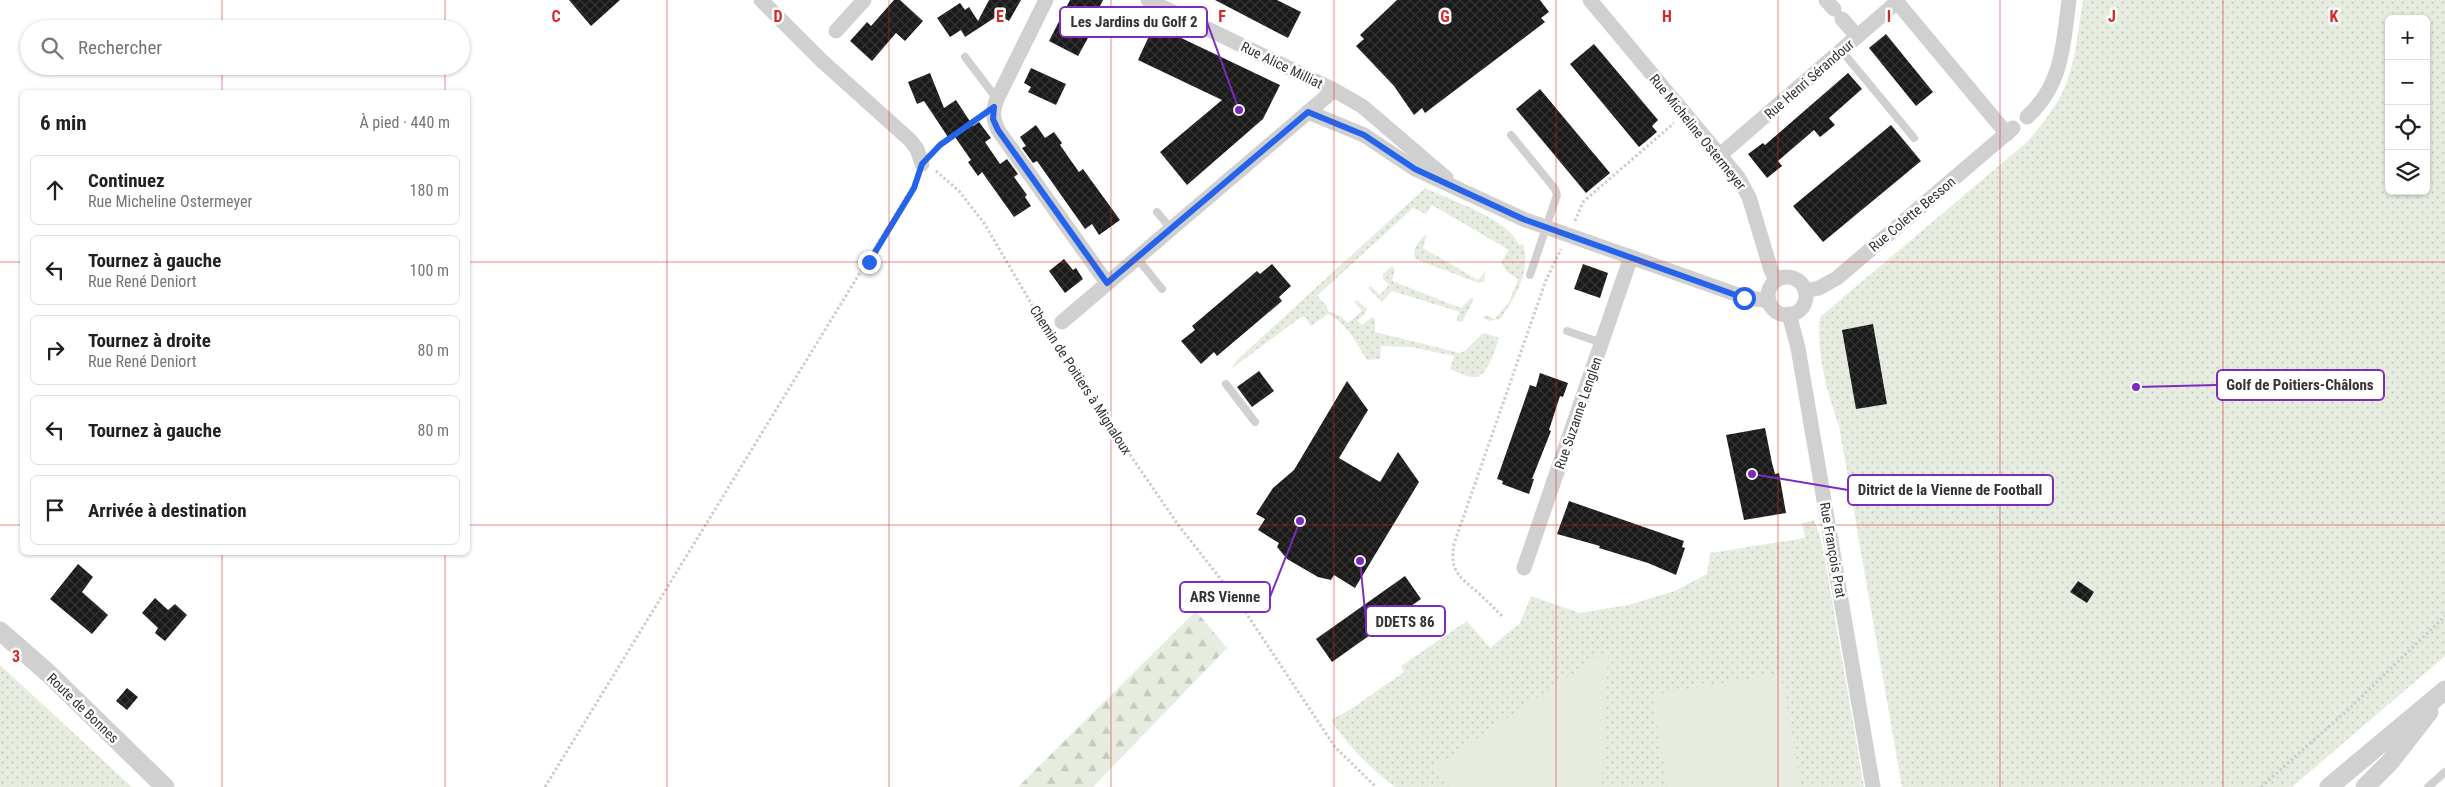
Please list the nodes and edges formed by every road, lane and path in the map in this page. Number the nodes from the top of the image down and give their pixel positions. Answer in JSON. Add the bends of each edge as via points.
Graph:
{"nodes":[{"id":1,"x":760,"y":0,"type":"edge"},
{"id":2,"x":864,"y":0,"type":"edge"},
{"id":3,"x":1046,"y":0,"type":"edge"},
{"id":4,"x":1148,"y":0,"type":"edge"},
{"id":5,"x":1590,"y":0,"type":"edge"},
{"id":6,"x":2069,"y":0,"type":"edge"},
{"id":7,"x":1834,"y":9,"type":"edge"},
{"id":8,"x":836,"y":31,"type":"dead end"},
{"id":9,"x":1857,"y":36,"type":"junction"},
{"id":10,"x":1841,"y":50,"type":"junction"},
{"id":11,"x":965,"y":57,"type":"dead end"},
{"id":12,"x":1334,"y":90,"type":"junction"},
{"id":13,"x":995,"y":103,"type":"junction"},
{"id":14,"x":1308,"y":112,"type":"junction"},
{"id":15,"x":1685,"y":114,"type":"junction"},
{"id":16,"x":2027,"y":116,"type":"dead end"},
{"id":17,"x":2010,"y":131,"type":"joint"},
{"id":18,"x":1511,"y":135,"type":"dead end"},
{"id":19,"x":1914,"y":138,"type":"dead end"},
{"id":20,"x":1720,"y":155,"type":"junction"},
{"id":21,"x":922,"y":164,"type":"junction"},
{"id":22,"x":1460,"y":190,"type":"junction"},
{"id":23,"x":1157,"y":212,"type":"dead end"},
{"id":24,"x":1548,"y":228,"type":"junction"},
{"id":25,"x":1171,"y":229,"type":"junction"},
{"id":26,"x":1569,"y":236,"type":"junction"},
{"id":27,"x":1137,"y":258,"type":"junction"},
{"id":28,"x":1631,"y":258,"type":"junction"},
{"id":29,"x":1530,"y":275,"type":"dead end"},
{"id":30,"x":1776,"y":280,"type":"junction"},
{"id":31,"x":1107,"y":283,"type":"junction"},
{"id":32,"x":1162,"y":289,"type":"dead end"},
{"id":33,"x":1805,"y":291,"type":"junction"},
{"id":34,"x":1769,"y":300,"type":"junction"},
{"id":35,"x":1789,"y":314,"type":"junction"},
{"id":36,"x":1062,"y":322,"type":"dead end"},
{"id":37,"x":1566,"y":331,"type":"dead end"},
{"id":38,"x":1602,"y":343,"type":"junction"},
{"id":39,"x":1226,"y":384,"type":"dead end"},
{"id":40,"x":1255,"y":422,"type":"dead end"},
{"id":41,"x":1524,"y":568,"type":"dead end"},
{"id":42,"x":1502,"y":616,"type":"dead end"},
{"id":43,"x":2445,"y":616,"type":"edge"},
{"id":44,"x":0,"y":630,"type":"edge"},
{"id":45,"x":2445,"y":690,"type":"edge"},
{"id":46,"x":2445,"y":694,"type":"edge"},
{"id":47,"x":2404,"y":722,"type":"junction"},
{"id":48,"x":2445,"y":772,"type":"edge"},
{"id":49,"x":165,"y":787,"type":"edge"},
{"id":50,"x":545,"y":787,"type":"edge"},
{"id":51,"x":1376,"y":787,"type":"edge"},
{"id":52,"x":1873,"y":787,"type":"edge"},
{"id":53,"x":2261,"y":787,"type":"edge"},
{"id":54,"x":2329,"y":787,"type":"edge"},
{"id":55,"x":2348,"y":787,"type":"edge"},
{"id":56,"x":2365,"y":787,"type":"edge"},
{"id":57,"x":2428,"y":787,"type":"edge"}],
"edges":[{"from":1,"to":21,"type":"street","via":[[910,140]]},
{"from":2,"to":8,"type":"street"},
{"from":3,"to":13,"type":"street"},
{"from":4,"to":12,"type":"street","name":"Rue Alice Milliat"},
{"from":5,"to":15,"type":"street","name":"Rue Micheline Ostermeyer"},
{"from":6,"to":16,"type":"street","via":[[2061,60],[2053,85],[2040,105]]},
{"from":7,"to":9,"type":"street"},
{"from":9,"to":10,"type":"street","name":"Rue Henri Sérandour"},
{"from":9,"to":17,"type":"street","name":"Rue Henri Sérandour","via":[[1897,2]]},
{"from":10,"to":19,"type":"lane"},
{"from":10,"to":20,"type":"street","name":"Rue Henri Sérandour"},
{"from":11,"to":13,"type":"lane"},
{"from":12,"to":14,"type":"street"},
{"from":12,"to":22,"type":"street","via":[[1362,106]]},
{"from":13,"to":21,"type":"path","via":[[940,145]]},
{"from":13,"to":31,"type":"street","via":[[993,119],[998,130]]},
{"from":14,"to":22,"type":"street","via":[[1364,135],[1415,169]]},
{"from":14,"to":25,"type":"street"},
{"from":15,"to":20,"type":"street","name":"Rue Micheline Ostermeyer"},
{"from":15,"to":26,"type":"path","via":[[1582,202]]},
{"from":17,"to":33,"type":"street","name":"Rue Colette Besson","via":[[1837,278]]},
{"from":18,"to":24,"type":"lane","via":[[1555,189],[1557,201]]},
{"from":20,"to":30,"type":"street","name":"Rue Micheline Ostermeyer","via":[[1744,187]]},
{"from":21,"to":50,"type":"path","via":[[914,188]]},
{"from":21,"to":51,"type":"path","name":"Chemin de Poitiers à Mignaloux","via":[[942,174],[984,223],[1062,356],[1179,526],[1238,601],[1336,747]]},
{"from":22,"to":24,"type":"street"},
{"from":23,"to":25,"type":"lane"},
{"from":24,"to":26,"type":"street"},
{"from":24,"to":29,"type":"lane"},
{"from":25,"to":27,"type":"street"},
{"from":26,"to":28,"type":"street"},
{"from":26,"to":42,"type":"path","via":[[1546,280],[1454,544],[1452,557],[1460,579]]},
{"from":27,"to":31,"type":"street"},
{"from":27,"to":32,"type":"lane"},
{"from":28,"to":34,"type":"street","via":[[1744,298]]},
{"from":28,"to":38,"type":"street","name":"Rue Suzanne Lenglen"},
{"from":30,"to":33,"type":"street","via":[[1794,278]]},
{"from":30,"to":34,"type":"street","via":[[1769,289]]},
{"from":31,"to":36,"type":"street"},
{"from":33,"to":35,"type":"street","via":[[1800,309]]},
{"from":34,"to":35,"type":"street","via":[[1774,310]]},
{"from":35,"to":52,"type":"street","name":"Rue François Prat","via":[[1802,368]]},
{"from":37,"to":38,"type":"lane"},
{"from":38,"to":41,"type":"street","name":"Rue Suzanne Lenglen"},
{"from":39,"to":40,"type":"lane"},
{"from":43,"to":53,"type":"path"},
{"from":44,"to":49,"type":"street","name":"Route de Bonnes"},
{"from":45,"to":47,"type":"street"},
{"from":46,"to":56,"type":"street","via":[[2390,762]]},
{"from":47,"to":54,"type":"street"},
{"from":47,"to":55,"type":"street","via":[[2383,754]]},
{"from":48,"to":57,"type":"lane"}]}
